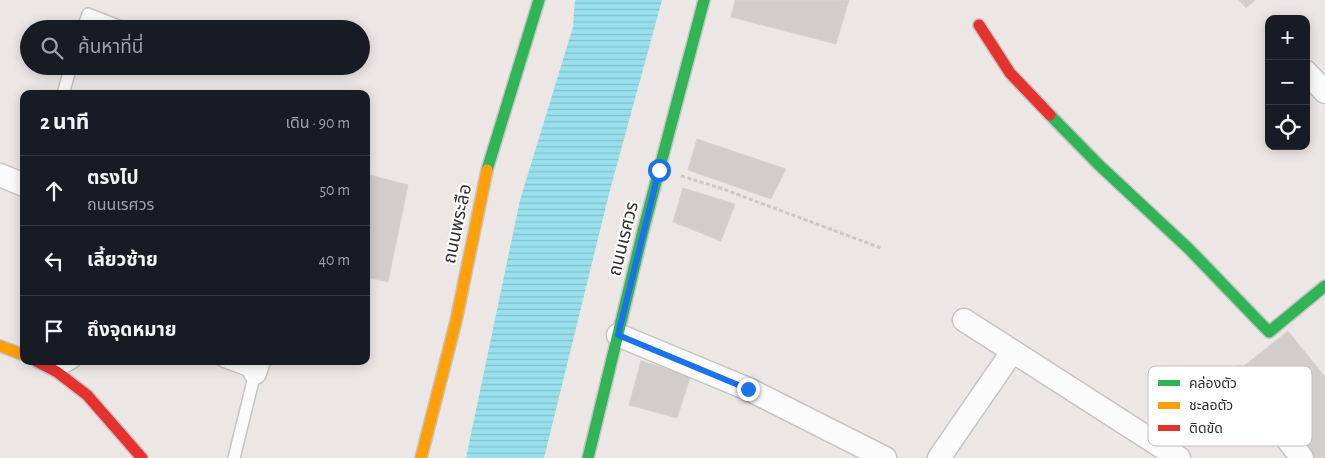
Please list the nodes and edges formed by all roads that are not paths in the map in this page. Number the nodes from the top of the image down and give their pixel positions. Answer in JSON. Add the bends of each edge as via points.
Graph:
{"nodes":[{"id":1,"x":539,"y":0,"type":"edge"},
{"id":2,"x":704,"y":0,"type":"edge"},
{"id":3,"x":86,"y":20,"type":"edge"},
{"id":4,"x":103,"y":20,"type":"edge"},
{"id":5,"x":979,"y":25,"type":"dead end"},
{"id":6,"x":68,"y":75,"type":"edge"},
{"id":7,"x":1310,"y":76,"type":"edge"},
{"id":8,"x":64,"y":90,"type":"edge"},
{"id":9,"x":1325,"y":92,"type":"edge"},
{"id":10,"x":0,"y":175,"type":"edge"},
{"id":11,"x":20,"y":183,"type":"edge"},
{"id":12,"x":1325,"y":286,"type":"edge"},
{"id":13,"x":964,"y":320,"type":"dead end"},
{"id":14,"x":618,"y":335,"type":"junction"},
{"id":15,"x":0,"y":346,"type":"edge"},
{"id":16,"x":1012,"y":352,"type":"junction"},
{"id":17,"x":20,"y":354,"type":"edge"},
{"id":18,"x":44,"y":365,"type":"edge"},
{"id":19,"x":68,"y":365,"type":"edge"},
{"id":20,"x":257,"y":367,"type":"edge"},
{"id":21,"x":57,"y":372,"type":"junction"},
{"id":22,"x":1148,"y":438,"type":"edge"},
{"id":23,"x":1160,"y":446,"type":"edge"},
{"id":24,"x":1293,"y":446,"type":"edge"},
{"id":25,"x":142,"y":458,"type":"edge"},
{"id":26,"x":234,"y":458,"type":"edge"},
{"id":27,"x":421,"y":458,"type":"edge"},
{"id":28,"x":588,"y":458,"type":"edge"},
{"id":29,"x":885,"y":458,"type":"edge"},
{"id":30,"x":938,"y":458,"type":"edge"},
{"id":31,"x":1179,"y":458,"type":"edge"},
{"id":32,"x":1302,"y":458,"type":"edge"}],
"edges":[{"from":1,"to":27,"type":"street","name":"ถนนพระลือ","via":[[489,163],[456,321]]},
{"from":2,"to":14,"type":"street","name":"ถนนเรศวร"},
{"from":3,"to":4,"type":"lane","via":[[88,14]]},
{"from":5,"to":12,"type":"street","via":[[1010,73],[1269,332]]},
{"from":6,"to":8,"type":"lane"},
{"from":7,"to":9,"type":"street"},
{"from":10,"to":11,"type":"street"},
{"from":13,"to":16,"type":"street"},
{"from":14,"to":28,"type":"street","name":"ถนนเรศวร"},
{"from":14,"to":29,"type":"street","via":[[748,389]]},
{"from":15,"to":17,"type":"street"},
{"from":16,"to":22,"type":"street"},
{"from":16,"to":30,"type":"street"},
{"from":18,"to":21,"type":"street"},
{"from":19,"to":21,"type":"lane"},
{"from":20,"to":26,"type":"lane"},
{"from":21,"to":25,"type":"street","via":[[87,395]]},
{"from":23,"to":31,"type":"street"},
{"from":24,"to":32,"type":"street"}]}
